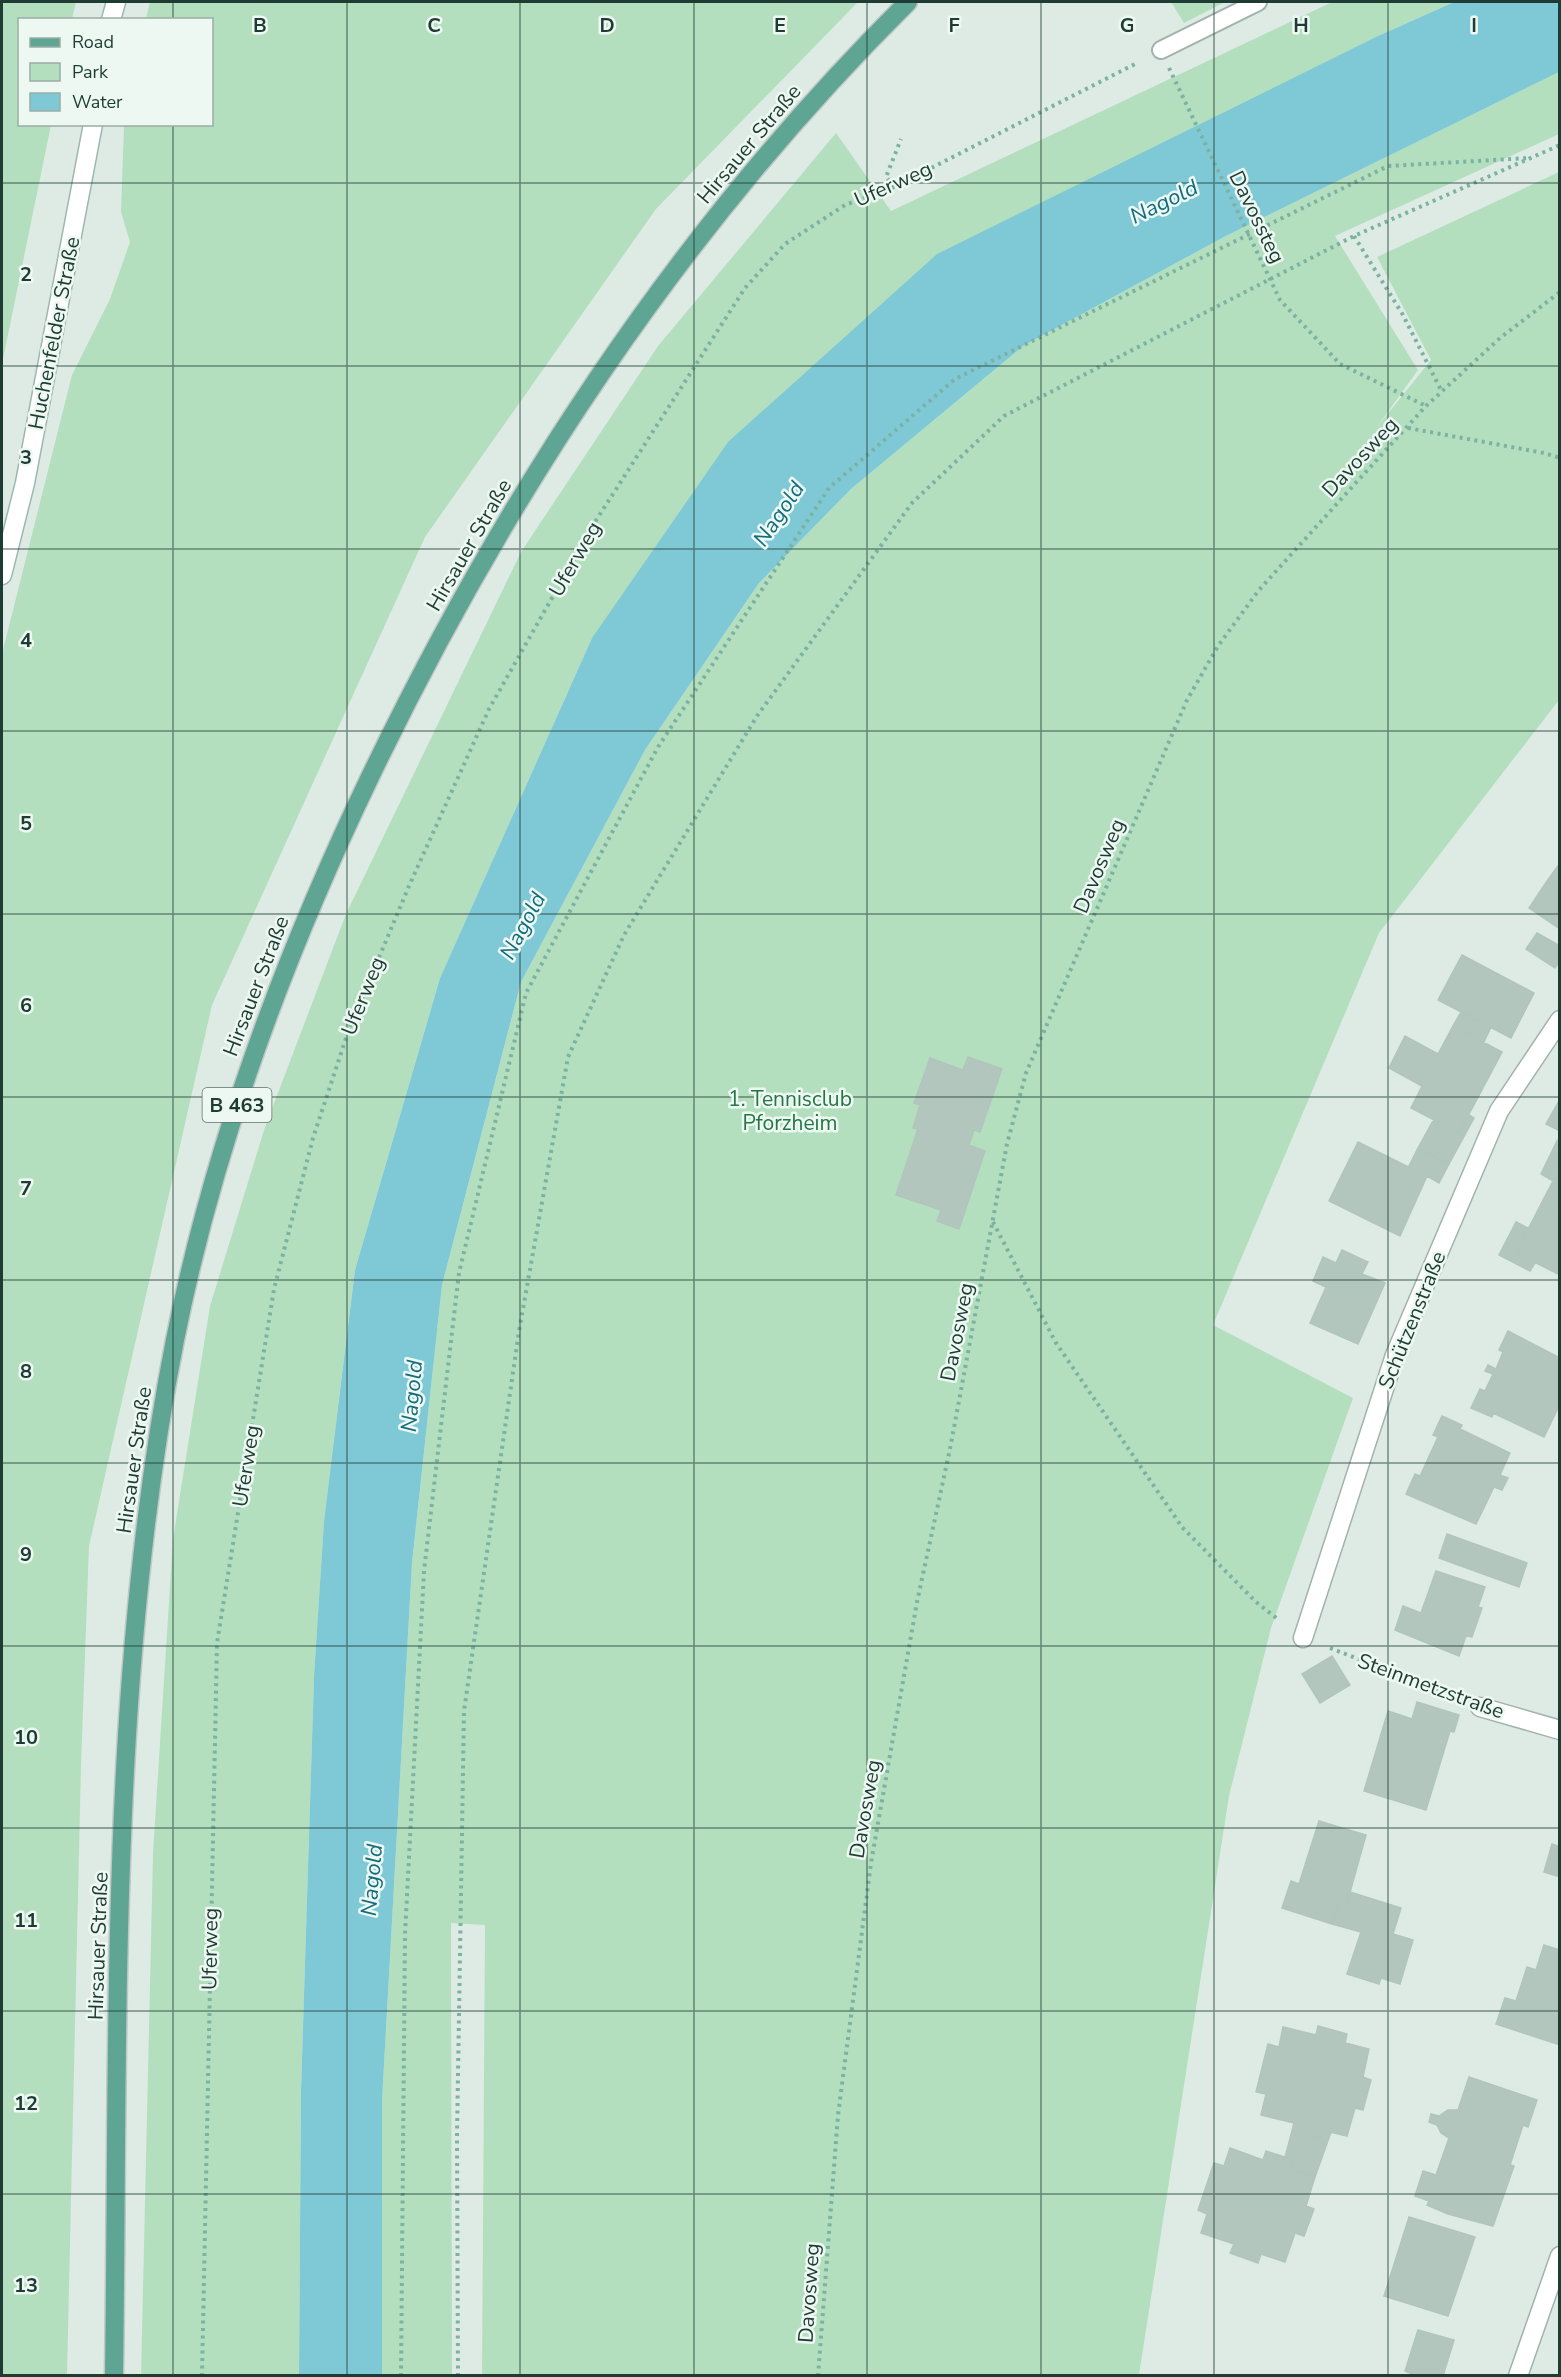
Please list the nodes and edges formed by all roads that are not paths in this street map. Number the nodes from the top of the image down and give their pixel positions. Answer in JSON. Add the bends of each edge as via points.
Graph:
{"nodes":[{"id":1,"x":116,"y":2,"type":"edge"},
{"id":2,"x":908,"y":2,"type":"edge"},
{"id":3,"x":1258,"y":2,"type":"edge"},
{"id":4,"x":112,"y":18,"type":"edge"},
{"id":5,"x":1161,"y":51,"type":"road end"},
{"id":6,"x":93,"y":126,"type":"edge"},
{"id":7,"x":2,"y":575,"type":"edge"},
{"id":8,"x":1560,"y":1020,"type":"edge"},
{"id":9,"x":1303,"y":1638,"type":"road end"},
{"id":10,"x":1480,"y":1707,"type":"road end"},
{"id":11,"x":1560,"y":1730,"type":"edge"},
{"id":12,"x":1560,"y":2256,"type":"edge"},
{"id":13,"x":114,"y":2376,"type":"edge"},
{"id":14,"x":1518,"y":2376,"type":"edge"}],
"edges":[{"from":1,"to":4,"type":"street"},
{"from":2,"to":13,"type":"main road","name":"Hirsauer Straße","number":"B 463","via":[[794,123],[724,206],[646,309],[558,440],[480,566],[402,711],[330,860],[262,1028],[203,1219],[175,1340],[143,1555],[130,1702],[122,1888]]},
{"from":3,"to":5,"type":"lane"},
{"from":6,"to":7,"type":"street","name":"Huchenfelder Straße","via":[[25,483]]},
{"from":8,"to":9,"type":"street","name":"Schützenstraße","via":[[1499,1111],[1395,1355]]},
{"from":10,"to":11,"type":"street","name":"Steinmetzstraße"},
{"from":12,"to":14,"type":"street"}]}
